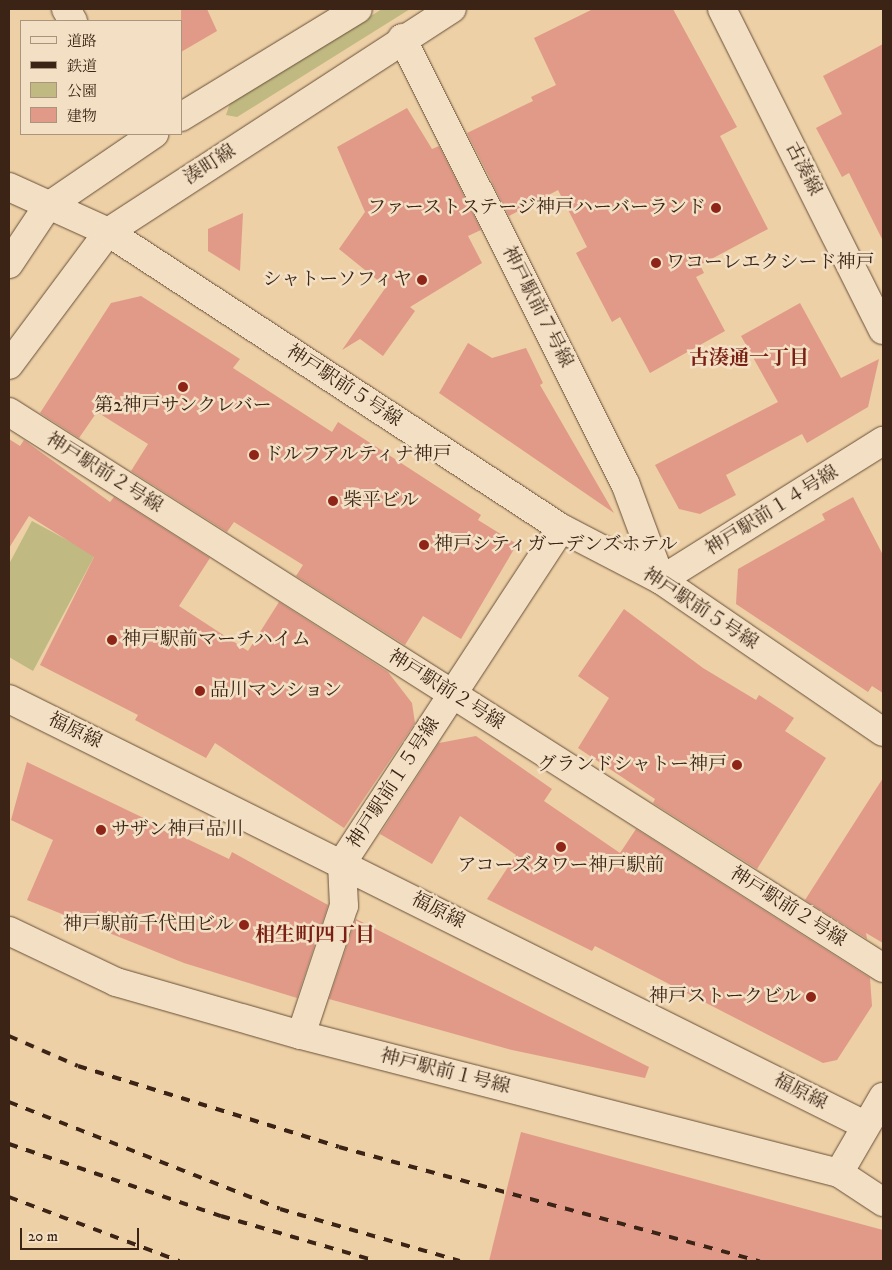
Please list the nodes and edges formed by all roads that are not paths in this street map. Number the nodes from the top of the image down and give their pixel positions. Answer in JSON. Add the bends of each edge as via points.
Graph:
{"nodes":[{"id":1,"x":66,"y":9,"type":"edge"},
{"id":2,"x":358,"y":9,"type":"edge"},
{"id":3,"x":452,"y":9,"type":"edge"},
{"id":4,"x":722,"y":9,"type":"edge"},
{"id":5,"x":72,"y":20,"type":"edge"},
{"id":6,"x":402,"y":38,"type":"junction"},
{"id":7,"x":182,"y":116,"type":"edge"},
{"id":8,"x":139,"y":138,"type":"edge"},
{"id":9,"x":9,"y":186,"type":"edge"},
{"id":10,"x":47,"y":207,"type":"junction"},
{"id":11,"x":108,"y":232,"type":"junction"},
{"id":12,"x":9,"y":264,"type":"edge"},
{"id":13,"x":883,"y":330,"type":"edge"},
{"id":14,"x":9,"y":365,"type":"edge"},
{"id":15,"x":9,"y":412,"type":"edge"},
{"id":16,"x":883,"y":441,"type":"edge"},
{"id":17,"x":561,"y":528,"type":"junction"},
{"id":18,"x":661,"y":580,"type":"junction"},
{"id":19,"x":452,"y":694,"type":"junction"},
{"id":20,"x":9,"y":698,"type":"edge"},
{"id":21,"x":883,"y":732,"type":"edge"},
{"id":22,"x":342,"y":863,"type":"junction"},
{"id":23,"x":9,"y":931,"type":"edge"},
{"id":24,"x":883,"y":968,"type":"edge"},
{"id":25,"x":301,"y":1035,"type":"junction"},
{"id":26,"x":883,"y":1097,"type":"edge"},
{"id":27,"x":865,"y":1125,"type":"junction"},
{"id":28,"x":839,"y":1173,"type":"junction"},
{"id":29,"x":883,"y":1202,"type":"edge"}],
"edges":[{"from":1,"to":5,"type":"street"},
{"from":2,"to":7,"type":"street"},
{"from":3,"to":6,"type":"street","name":"湊町線"},
{"from":4,"to":13,"type":"street","name":"古湊線"},
{"from":6,"to":11,"type":"street","name":"湊町線"},
{"from":6,"to":18,"type":"street","name":"神戸駅前７号線","via":[[625,483]]},
{"from":8,"to":10,"type":"street"},
{"from":9,"to":10,"type":"street"},
{"from":10,"to":11,"type":"street","name":"神戸駅前５号線"},
{"from":10,"to":12,"type":"street"},
{"from":11,"to":14,"type":"street","name":"湊町線"},
{"from":11,"to":17,"type":"street","name":"神戸駅前５号線"},
{"from":15,"to":19,"type":"street","name":"神戸駅前２号線"},
{"from":16,"to":18,"type":"street","name":"神戸駅前１４号線"},
{"from":17,"to":18,"type":"street","name":"神戸駅前５号線"},
{"from":17,"to":19,"type":"street","name":"神戸駅前１５号線"},
{"from":18,"to":21,"type":"street","name":"神戸駅前５号線"},
{"from":19,"to":22,"type":"street","name":"神戸駅前１５号線"},
{"from":19,"to":24,"type":"street","name":"神戸駅前２号線"},
{"from":20,"to":22,"type":"street","name":"福原線"},
{"from":22,"to":25,"type":"street","name":"神戸駅前１５号線","via":[[344,906]]},
{"from":22,"to":27,"type":"street","name":"福原線"},
{"from":23,"to":25,"type":"street","name":"神戸駅前１号線","via":[[116,982]]},
{"from":25,"to":28,"type":"street","name":"神戸駅前１号線"},
{"from":26,"to":27,"type":"street"},
{"from":27,"to":28,"type":"street"},
{"from":28,"to":29,"type":"street","name":"神戸駅前１号線"}]}
